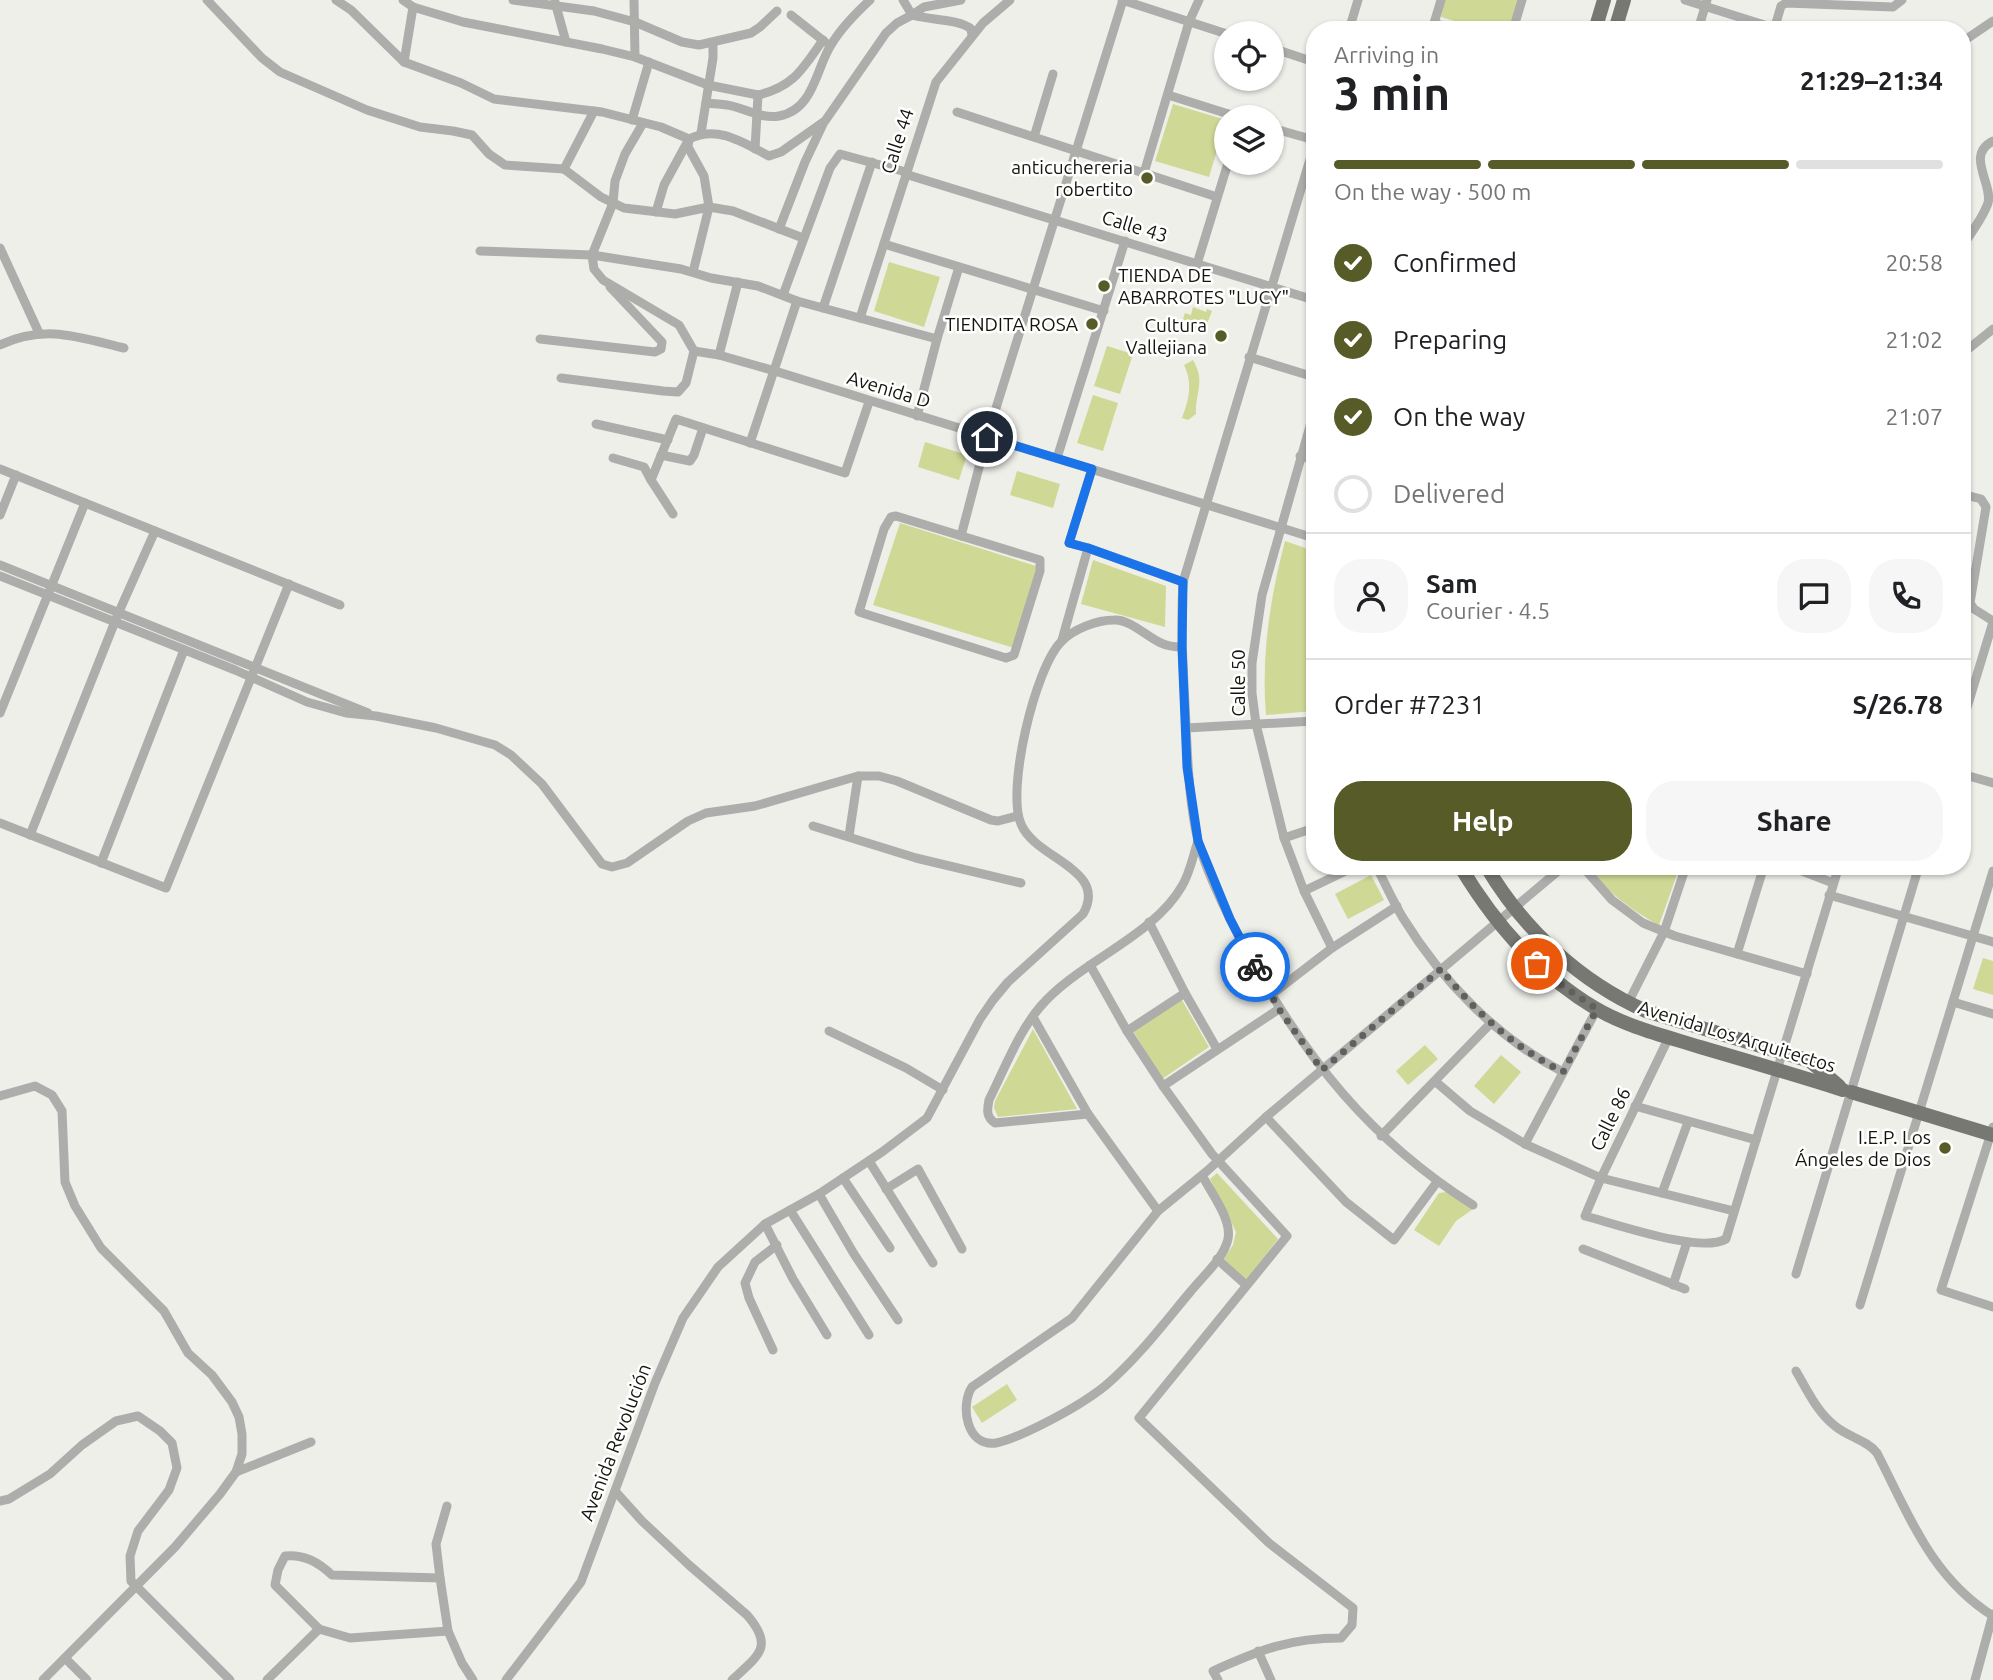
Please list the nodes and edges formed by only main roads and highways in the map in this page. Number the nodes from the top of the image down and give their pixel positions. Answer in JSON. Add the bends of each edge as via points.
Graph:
{"nodes":[{"id":1,"x":1604,"y":0,"type":"edge"},
{"id":2,"x":1624,"y":0,"type":"edge"},
{"id":3,"x":1598,"y":21,"type":"edge"},
{"id":4,"x":1618,"y":21,"type":"edge"},
{"id":5,"x":1466,"y":875,"type":"edge"},
{"id":6,"x":1492,"y":875,"type":"edge"},
{"id":7,"x":1851,"y":1092,"type":"road end"},
{"id":8,"x":1992,"y":1132,"type":"edge"}],
"edges":[{"from":1,"to":3,"type":"main road"},
{"from":2,"to":4,"type":"main road"},
{"from":5,"to":6,"type":"main road","name":"Avenida Los Arquitectos","via":[[1497,921],[1537,964],[1597,1009],[1669,1037],[1843,1090],[1810,1061],[1646,1011],[1593,983],[1565,961]]},
{"from":7,"to":8,"type":"main road","name":"Avenida Los Arquitectos"}]}
